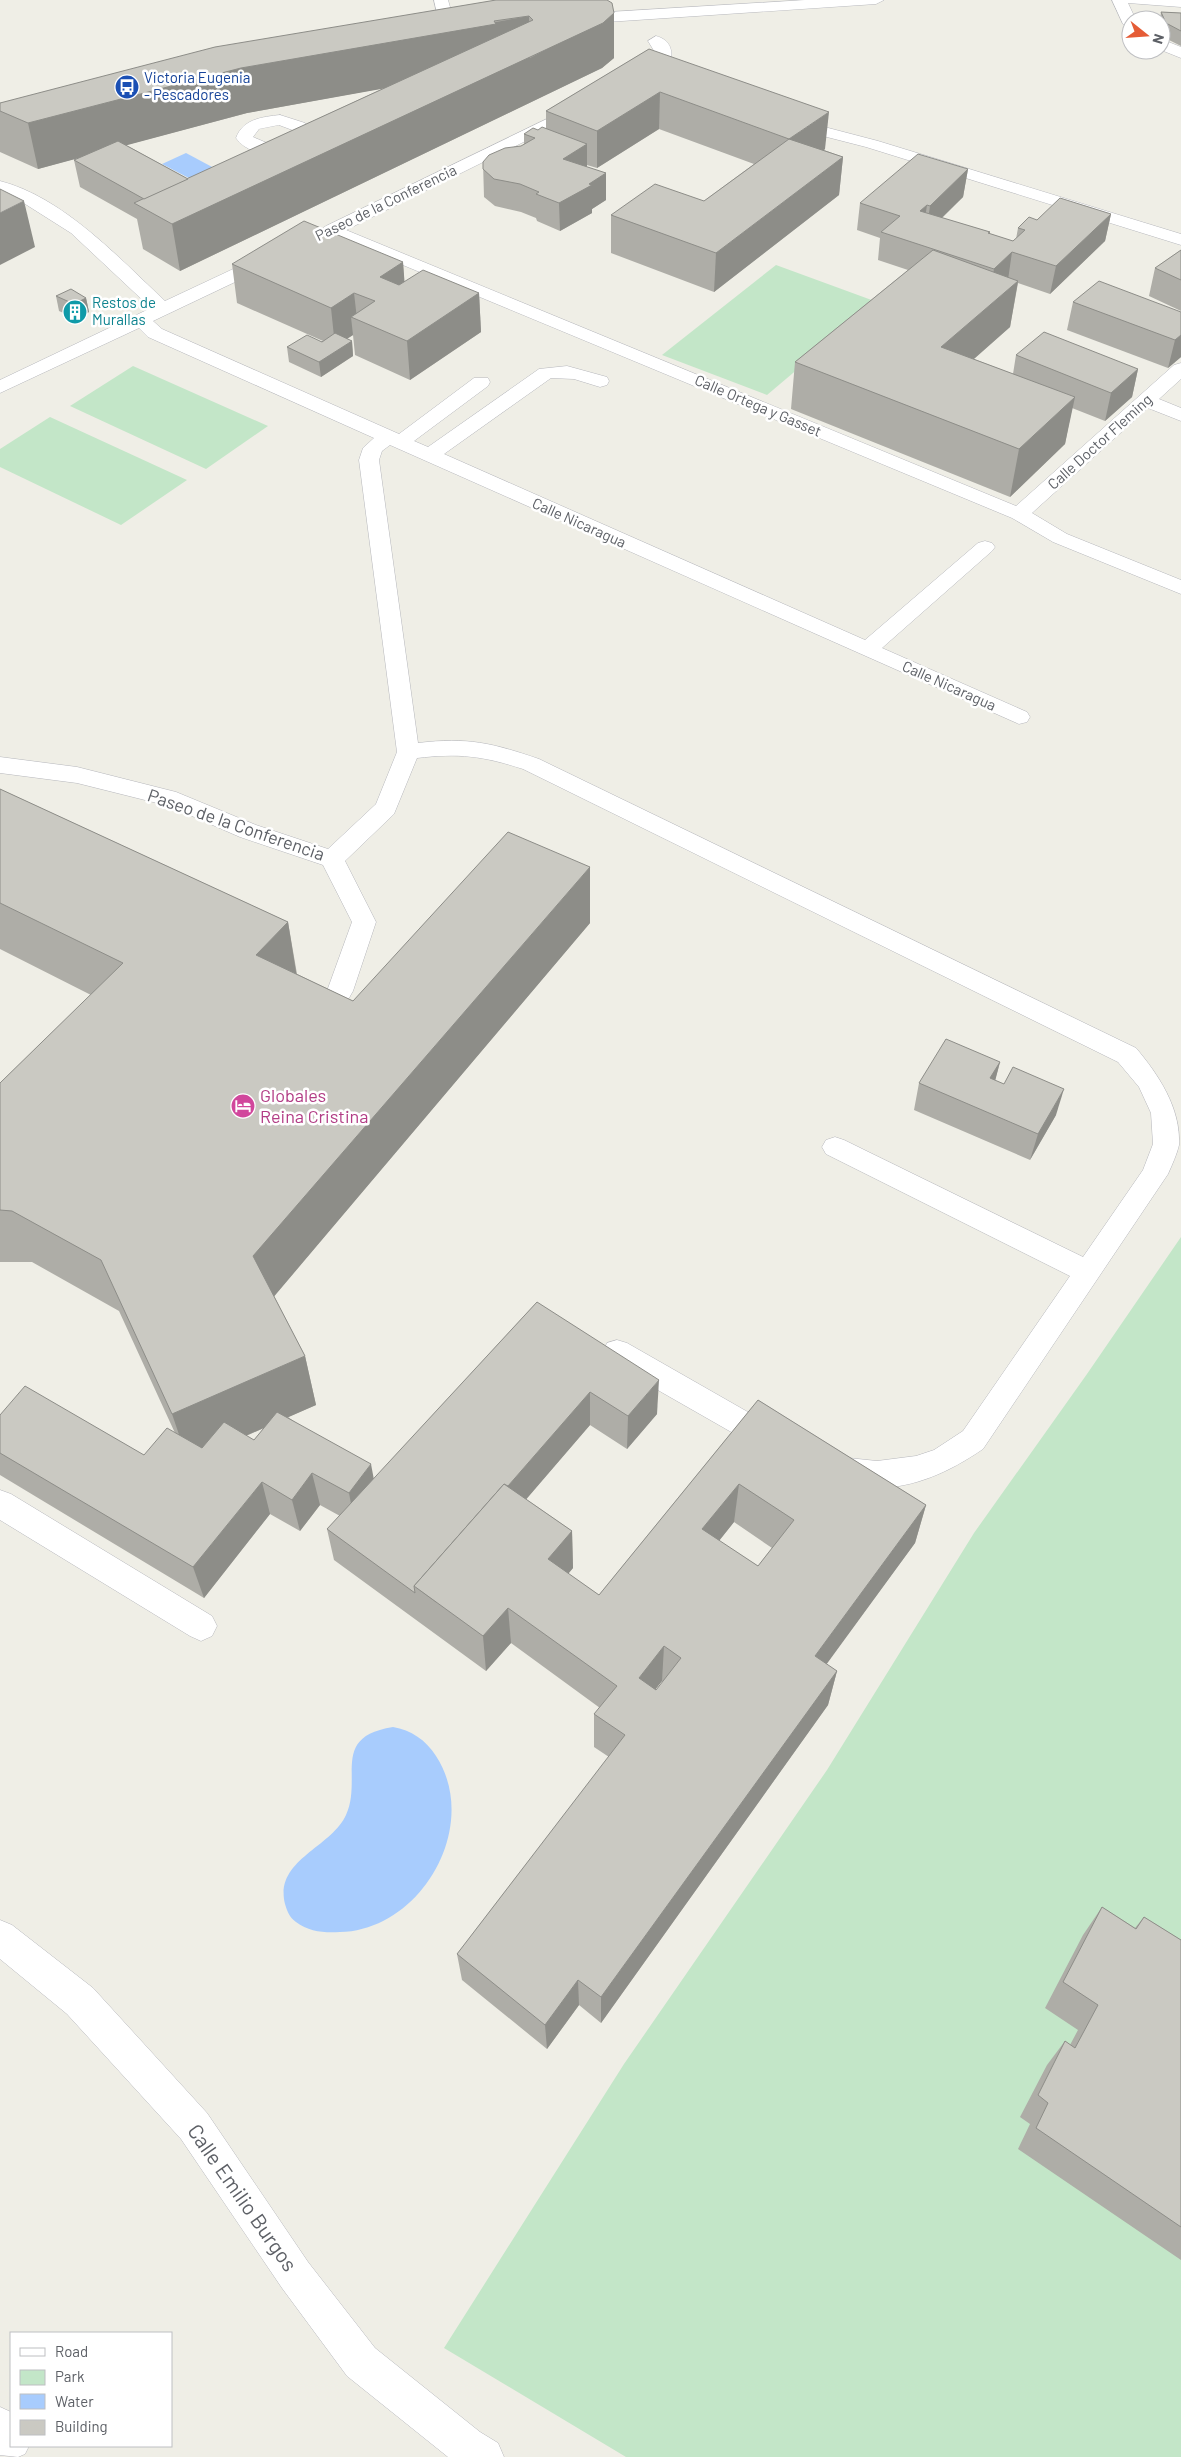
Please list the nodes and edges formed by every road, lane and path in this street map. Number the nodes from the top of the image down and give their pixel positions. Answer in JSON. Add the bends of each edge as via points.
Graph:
{"nodes":[{"id":1,"x":441,"y":0,"type":"edge"},
{"id":2,"x":876,"y":0,"type":"edge"},
{"id":3,"x":1133,"y":0,"type":"edge"},
{"id":4,"x":1181,"y":2,"type":"edge"},
{"id":5,"x":652,"y":7,"type":"edge"},
{"id":6,"x":620,"y":9,"type":"junction"},
{"id":7,"x":563,"y":21,"type":"edge"},
{"id":8,"x":468,"y":35,"type":"edge"},
{"id":9,"x":451,"y":39,"type":"junction"},
{"id":10,"x":656,"y":41,"type":"junction"},
{"id":11,"x":432,"y":42,"type":"edge"},
{"id":12,"x":659,"y":69,"type":"junction"},
{"id":13,"x":677,"y":73,"type":"edge"},
{"id":14,"x":624,"y":88,"type":"edge"},
{"id":15,"x":599,"y":99,"type":"edge"},
{"id":16,"x":774,"y":119,"type":"edge"},
{"id":17,"x":319,"y":122,"type":"edge"},
{"id":18,"x":299,"y":126,"type":"junction"},
{"id":19,"x":0,"y":186,"type":"edge"},
{"id":20,"x":332,"y":230,"type":"junction"},
{"id":21,"x":1181,"y":240,"type":"edge"},
{"id":22,"x":306,"y":242,"type":"edge"},
{"id":23,"x":279,"y":255,"type":"edge"},
{"id":24,"x":163,"y":309,"type":"junction"},
{"id":25,"x":142,"y":322,"type":"junction"},
{"id":26,"x":1181,"y":369,"type":"edge"},
{"id":27,"x":600,"y":381,"type":"dead end"},
{"id":28,"x":481,"y":382,"type":"dead end"},
{"id":29,"x":0,"y":387,"type":"edge"},
{"id":30,"x":1147,"y":401,"type":"junction"},
{"id":31,"x":1181,"y":415,"type":"edge"},
{"id":32,"x":392,"y":440,"type":"junction"},
{"id":33,"x":428,"y":456,"type":"junction"},
{"id":34,"x":1019,"y":514,"type":"junction"},
{"id":35,"x":985,"y":547,"type":"dead end"},
{"id":36,"x":1181,"y":588,"type":"edge"},
{"id":37,"x":867,"y":650,"type":"junction"},
{"id":38,"x":1019,"y":717,"type":"dead end"},
{"id":39,"x":408,"y":752,"type":"junction"},
{"id":40,"x":0,"y":765,"type":"edge"},
{"id":41,"x":332,"y":859,"type":"junction"},
{"id":42,"x":340,"y":991,"type":"dead end"},
{"id":43,"x":835,"y":1146,"type":"dead end"},
{"id":44,"x":1088,"y":1272,"type":"junction"},
{"id":45,"x":617,"y":1352,"type":"edge"},
{"id":46,"x":793,"y":1453,"type":"edge"},
{"id":47,"x":818,"y":1465,"type":"edge"},
{"id":48,"x":0,"y":1504,"type":"edge"},
{"id":49,"x":201,"y":1626,"type":"dead end"},
{"id":50,"x":0,"y":1937,"type":"edge"},
{"id":51,"x":0,"y":2427,"type":"edge"},
{"id":52,"x":10,"y":2439,"type":"edge"},
{"id":53,"x":17,"y":2447,"type":"edge"},
{"id":54,"x":26,"y":2457,"type":"edge"},
{"id":55,"x":484,"y":2457,"type":"edge"}],
"edges":[{"from":1,"to":9,"type":"street"},
{"from":2,"to":5,"type":"street"},
{"from":3,"to":4,"type":"street"},
{"from":5,"to":6,"type":"street"},
{"from":5,"to":10,"type":"street","via":[[665,32]]},
{"from":6,"to":7,"type":"street"},
{"from":6,"to":10,"type":"street","via":[[635,34]]},
{"from":8,"to":9,"type":"street"},
{"from":9,"to":11,"type":"street"},
{"from":10,"to":12,"type":"street","via":[[664,50],[666,59]]},
{"from":12,"to":13,"type":"street"},
{"from":12,"to":14,"type":"street","via":[[650,77]]},
{"from":15,"to":20,"type":"street","name":"Paseo de la Conferencia"},
{"from":16,"to":21,"type":"street","via":[[872,144]]},
{"from":17,"to":18,"type":"street"},
{"from":18,"to":18,"type":"street","via":[[302,136],[289,146],[266,148],[248,143],[244,138],[245,132],[264,117]]},
{"from":19,"to":24,"type":"street","via":[[17,191],[77,229]]},
{"from":20,"to":22,"type":"street","name":"Paseo de la Conferencia"},
{"from":20,"to":34,"type":"street","name":"Calle Ortega y Gasset"},
{"from":23,"to":24,"type":"street"},
{"from":24,"to":25,"type":"street"},
{"from":25,"to":29,"type":"street"},
{"from":25,"to":32,"type":"street","name":"Calle Nicaragua","via":[[154,333]]},
{"from":26,"to":30,"type":"street","name":"Calle Doctor Fleming"},
{"from":27,"to":33,"type":"street","via":[[572,372],[546,373]]},
{"from":28,"to":32,"type":"street"},
{"from":30,"to":31,"type":"street"},
{"from":30,"to":34,"type":"street","name":"Calle Doctor Fleming"},
{"from":32,"to":33,"type":"street","name":"Calle Nicaragua"},
{"from":32,"to":39,"type":"street","via":[[373,448],[370,460]]},
{"from":33,"to":37,"type":"street","name":"Calle Nicaragua"},
{"from":34,"to":36,"type":"street","name":"Calle Ortega y Gasset","via":[[1060,538]]},
{"from":35,"to":37,"type":"street"},
{"from":37,"to":38,"type":"street","name":"Calle Nicaragua"},
{"from":39,"to":41,"type":"street","via":[[386,808]]},
{"from":39,"to":44,"type":"street","via":[[450,747],[493,751],[531,764],[1127,1054],[1150,1082],[1164,1113],[1166,1144],[1155,1174]]},
{"from":40,"to":41,"type":"street","name":"Paseo de la Conferencia","via":[[77,775],[176,800],[248,831]]},
{"from":41,"to":42,"type":"street","name":"Paseo de la Conferencia","via":[[364,922]]},
{"from":43,"to":44,"type":"street"},
{"from":44,"to":47,"type":"street","via":[[973,1440],[939,1462],[898,1474],[853,1474]]},
{"from":45,"to":46,"type":"street"},
{"from":48,"to":49,"type":"street"},
{"from":50,"to":55,"type":"street","name":"Calle Emilio Burgos","via":[[80,2001],[194,2126],[295,2275],[361,2362]]},
{"from":51,"to":52,"type":"street"},
{"from":53,"to":54,"type":"street"}]}
